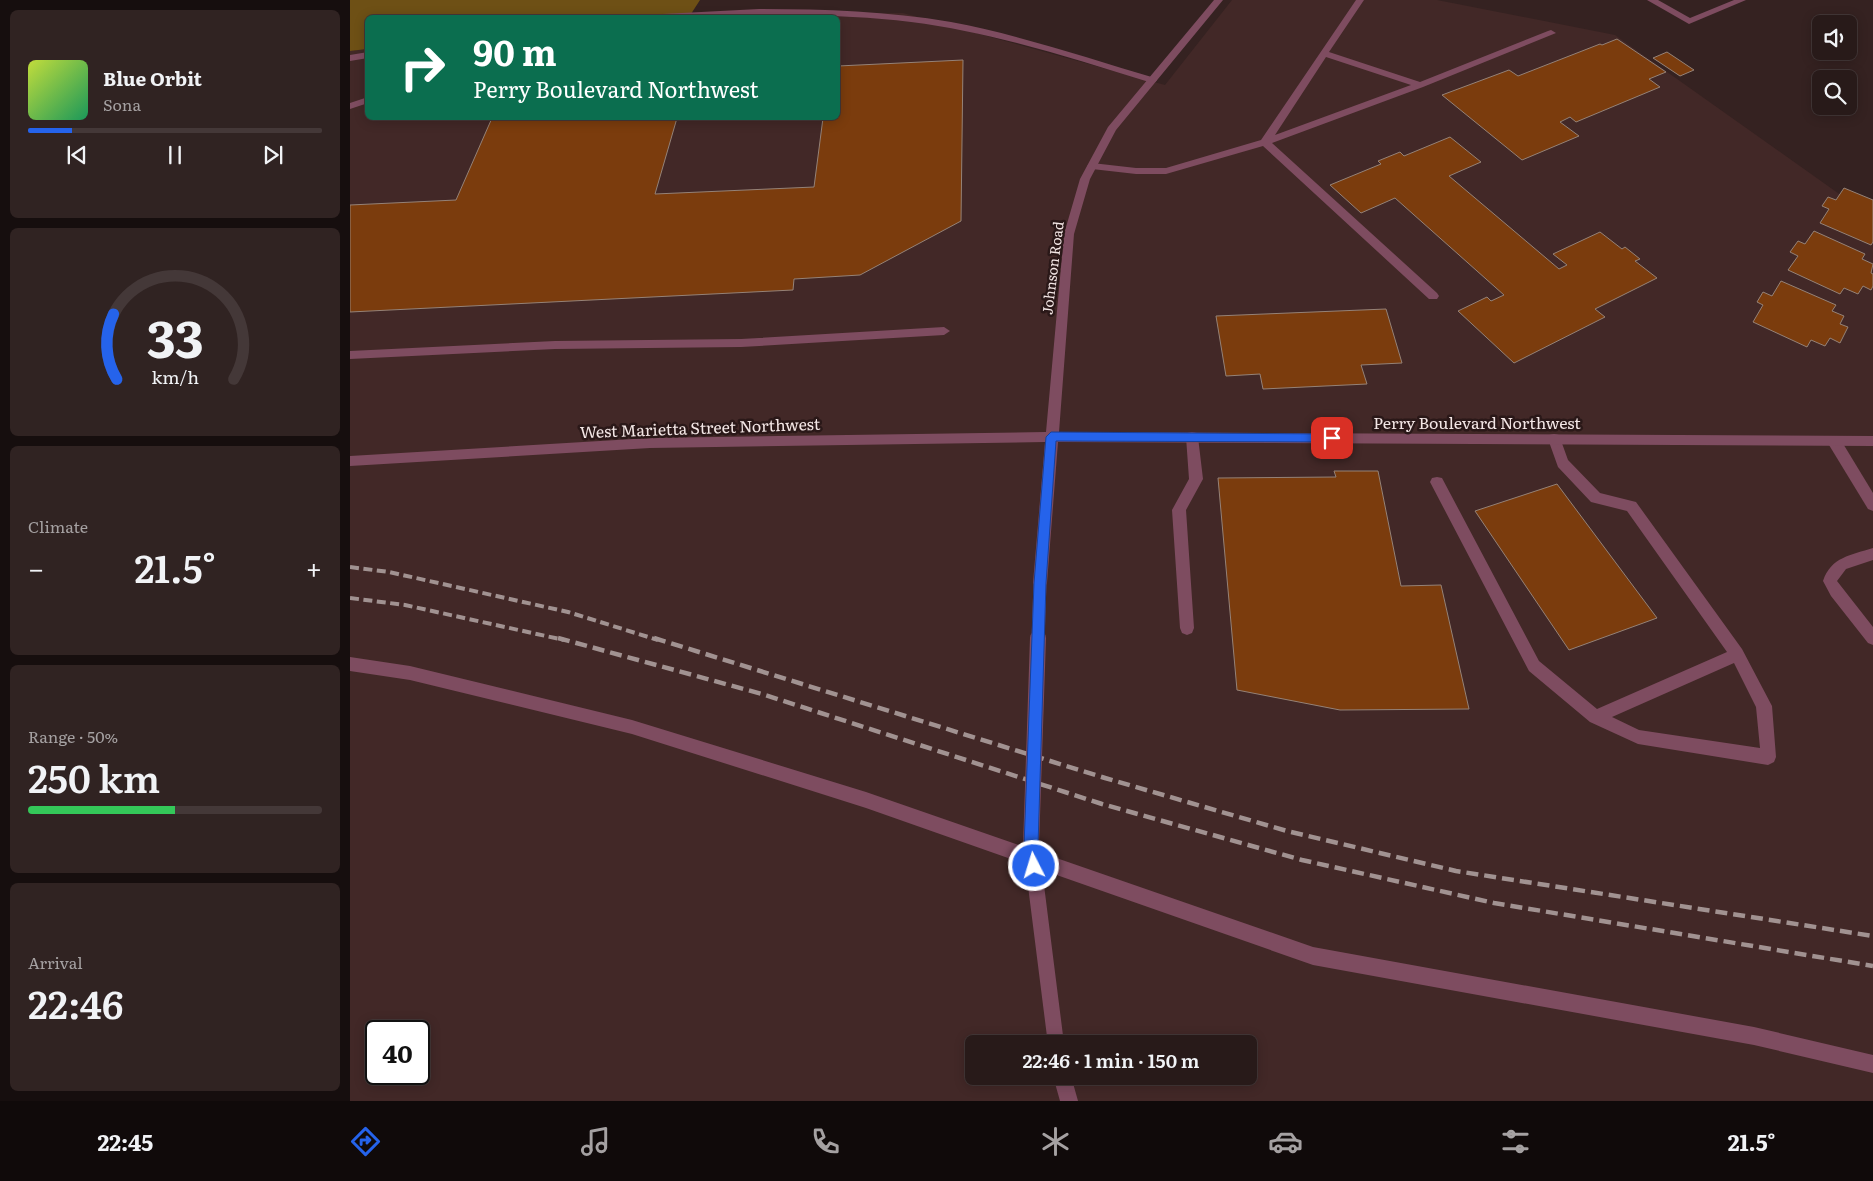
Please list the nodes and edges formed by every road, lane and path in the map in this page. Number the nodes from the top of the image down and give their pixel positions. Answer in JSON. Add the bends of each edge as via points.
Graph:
{"nodes":[{"id":1,"x":1219,"y":0,"type":"edge"},
{"id":2,"x":1360,"y":0,"type":"edge"},
{"id":3,"x":1650,"y":0,"type":"edge"},
{"id":4,"x":1742,"y":0,"type":"edge"},
{"id":5,"x":679,"y":15,"type":"edge"},
{"id":6,"x":1551,"y":33,"type":"dead end"},
{"id":7,"x":1324,"y":53,"type":"junction"},
{"id":8,"x":365,"y":56,"type":"edge"},
{"id":9,"x":350,"y":58,"type":"edge"},
{"id":10,"x":1152,"y":80,"type":"junction"},
{"id":11,"x":1420,"y":86,"type":"junction"},
{"id":12,"x":365,"y":101,"type":"edge"},
{"id":13,"x":350,"y":106,"type":"edge"},
{"id":14,"x":1265,"y":142,"type":"junction"},
{"id":15,"x":1092,"y":166,"type":"junction"},
{"id":16,"x":1433,"y":296,"type":"dead end"},
{"id":17,"x":944,"y":331,"type":"dead end"},
{"id":18,"x":350,"y":356,"type":"edge"},
{"id":19,"x":1051,"y":437,"type":"junction"},
{"id":20,"x":1192,"y":437,"type":"junction"},
{"id":21,"x":1554,"y":439,"type":"junction"},
{"id":22,"x":1834,"y":441,"type":"junction"},
{"id":23,"x":1873,"y":441,"type":"edge"},
{"id":24,"x":350,"y":461,"type":"edge"},
{"id":25,"x":1437,"y":482,"type":"dead end"},
{"id":26,"x":1873,"y":505,"type":"edge"},
{"id":27,"x":1873,"y":554,"type":"edge"},
{"id":28,"x":1187,"y":628,"type":"dead end"},
{"id":29,"x":1873,"y":638,"type":"edge"},
{"id":30,"x":1737,"y":654,"type":"junction"},
{"id":31,"x":350,"y":664,"type":"edge"},
{"id":32,"x":1595,"y":717,"type":"junction"},
{"id":33,"x":1055,"y":1035,"type":"edge"},
{"id":34,"x":1873,"y":1064,"type":"edge"},
{"id":35,"x":1065,"y":1085,"type":"edge"},
{"id":36,"x":1069,"y":1101,"type":"edge"}],
"edges":[{"from":1,"to":10,"type":"street","name":"Johnson Road"},
{"from":2,"to":7,"type":"street"},
{"from":3,"to":4,"type":"street","via":[[1689,21]]},
{"from":5,"to":10,"type":"street","via":[[778,10],[870,14],[950,25],[1028,43]]},
{"from":6,"to":11,"type":"street"},
{"from":7,"to":11,"type":"street"},
{"from":7,"to":14,"type":"street"},
{"from":8,"to":9,"type":"street"},
{"from":10,"to":15,"type":"street","name":"Johnson Road","via":[[1112,129]]},
{"from":11,"to":14,"type":"street"},
{"from":12,"to":13,"type":"street"},
{"from":14,"to":15,"type":"street","via":[[1166,172]]},
{"from":14,"to":16,"type":"street"},
{"from":15,"to":19,"type":"street","name":"Johnson Road","via":[[1069,234]]},
{"from":17,"to":18,"type":"street","via":[[741,343],[555,345]]},
{"from":19,"to":20,"type":"street","name":"Perry Boulevard Northwest"},
{"from":19,"to":24,"type":"street","name":"West Marietta Street Northwest","via":[[650,443]]},
{"from":19,"to":33,"type":"street","name":"Johnson Road","bridge":true,"via":[[1040,583],[1031,846]]},
{"from":20,"to":21,"type":"street","name":"Perry Boulevard Northwest"},
{"from":20,"to":28,"type":"street","via":[[1196,479],[1180,510]]},
{"from":21,"to":22,"type":"street","name":"Perry Boulevard Northwest"},
{"from":21,"to":30,"type":"street","via":[[1563,463],[1596,498],[1630,506]]},
{"from":22,"to":23,"type":"street","name":"Perry Boulevard Northwest"},
{"from":22,"to":26,"type":"street"},
{"from":25,"to":32,"type":"street","via":[[1534,666]]},
{"from":27,"to":29,"type":"street","via":[[1838,566],[1830,581]]},
{"from":30,"to":32,"type":"street"},
{"from":30,"to":32,"type":"street","via":[[1764,706],[1768,757],[1638,737]]},
{"from":31,"to":34,"type":"street","via":[[410,673],[632,728],[875,804],[1313,956],[1744,1035]]},
{"from":35,"to":36,"type":"street"}]}
